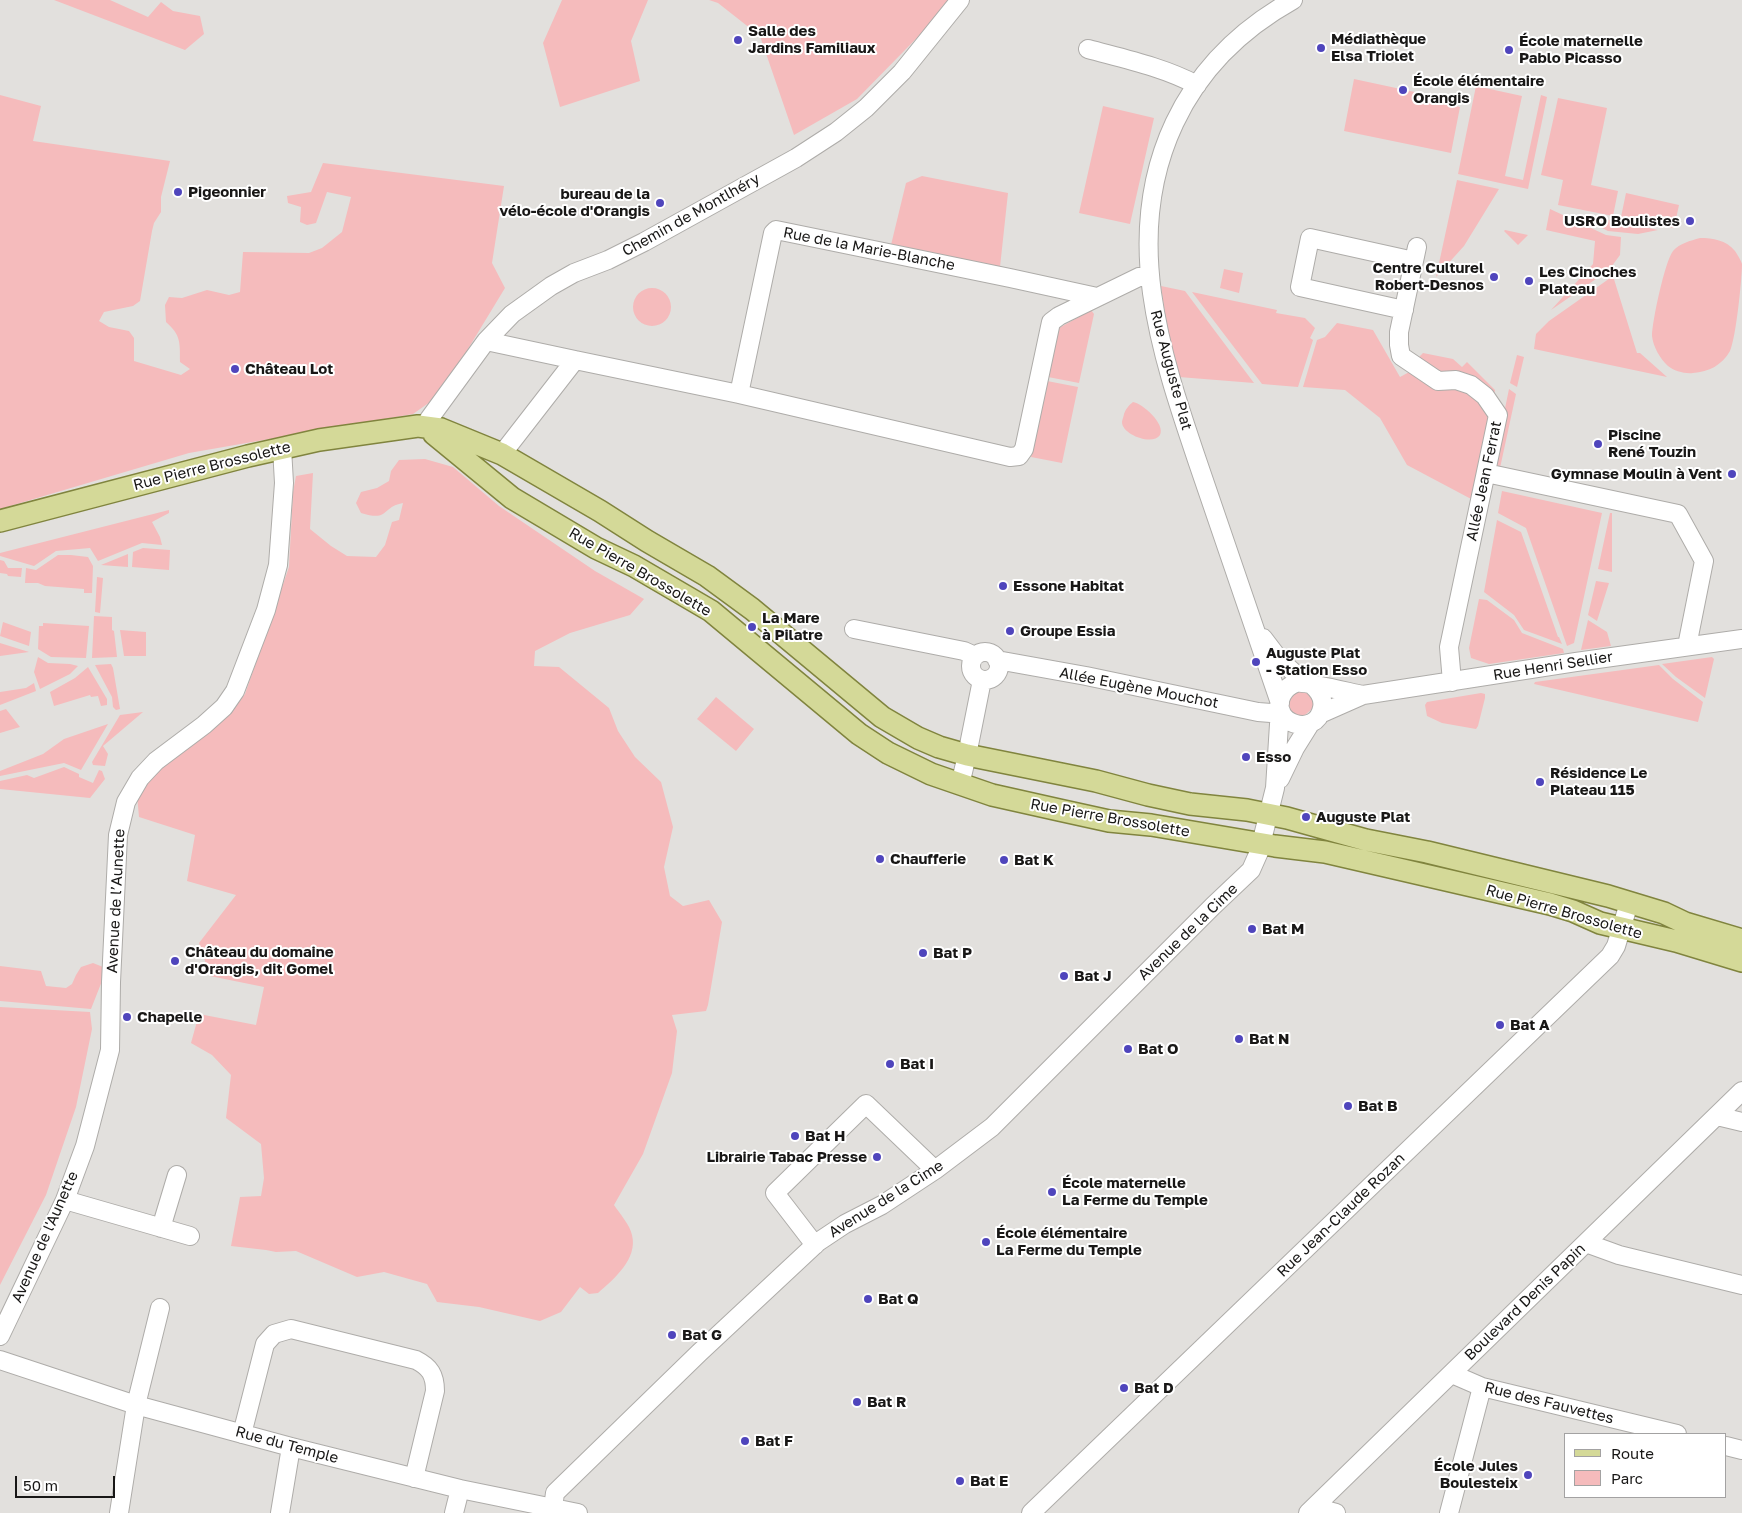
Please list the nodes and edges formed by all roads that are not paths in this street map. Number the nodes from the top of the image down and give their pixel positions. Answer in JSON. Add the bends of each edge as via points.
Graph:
{"nodes":[{"id":1,"x":960,"y":0,"type":"edge"},
{"id":2,"x":1293,"y":0,"type":"edge"},
{"id":3,"x":1088,"y":49,"type":"dead end"},
{"id":4,"x":1197,"y":85,"type":"junction"},
{"id":5,"x":1150,"y":276,"type":"junction"},
{"id":6,"x":1097,"y":297,"type":"junction"},
{"id":7,"x":1404,"y":310,"type":"junction"},
{"id":8,"x":486,"y":341,"type":"junction"},
{"id":9,"x":574,"y":360,"type":"junction"},
{"id":10,"x":739,"y":394,"type":"junction"},
{"id":11,"x":426,"y":427,"type":"junction"},
{"id":12,"x":282,"y":448,"type":"junction"},
{"id":13,"x":502,"y":454,"type":"junction"},
{"id":14,"x":1486,"y":473,"type":"junction"},
{"id":15,"x":0,"y":521,"type":"edge"},
{"id":16,"x":1255,"y":628,"type":"junction"},
{"id":17,"x":854,"y":629,"type":"dead end"},
{"id":18,"x":1742,"y":639,"type":"edge"},
{"id":19,"x":1687,"y":646,"type":"junction"},
{"id":20,"x":975,"y":656,"type":"junction"},
{"id":21,"x":997,"y":660,"type":"junction"},
{"id":22,"x":982,"y":680,"type":"junction"},
{"id":23,"x":1452,"y":682,"type":"junction"},
{"id":24,"x":1308,"y":684,"type":"junction"},
{"id":25,"x":1363,"y":695,"type":"junction"},
{"id":26,"x":1281,"y":710,"type":"junction"},
{"id":27,"x":1315,"y":719,"type":"junction"},
{"id":28,"x":967,"y":755,"type":"junction"},
{"id":29,"x":960,"y":785,"type":"junction"},
{"id":30,"x":1275,"y":788,"type":"junction"},
{"id":31,"x":1268,"y":814,"type":"junction"},
{"id":32,"x":1262,"y":842,"type":"junction"},
{"id":33,"x":1629,"y":903,"type":"junction"},
{"id":34,"x":1621,"y":928,"type":"junction"},
{"id":35,"x":1742,"y":940,"type":"edge"},
{"id":36,"x":1742,"y":962,"type":"edge"},
{"id":37,"x":110,"y":1050,"type":"joint"},
{"id":38,"x":1742,"y":1092,"type":"edge"},
{"id":39,"x":1717,"y":1116,"type":"junction"},
{"id":40,"x":1742,"y":1122,"type":"edge"},
{"id":41,"x":935,"y":1170,"type":"junction"},
{"id":42,"x":177,"y":1175,"type":"dead end"},
{"id":43,"x":65,"y":1200,"type":"junction"},
{"id":44,"x":161,"y":1228,"type":"junction"},
{"id":45,"x":190,"y":1236,"type":"dead end"},
{"id":46,"x":1586,"y":1243,"type":"junction"},
{"id":47,"x":815,"y":1245,"type":"junction"},
{"id":48,"x":1742,"y":1285,"type":"edge"},
{"id":49,"x":160,"y":1308,"type":"dead end"},
{"id":50,"x":0,"y":1336,"type":"edge"},
{"id":51,"x":0,"y":1360,"type":"edge"},
{"id":52,"x":1452,"y":1374,"type":"junction"},
{"id":53,"x":1482,"y":1387,"type":"junction"},
{"id":54,"x":136,"y":1405,"type":"junction"},
{"id":55,"x":1673,"y":1433,"type":"edge"},
{"id":56,"x":242,"y":1434,"type":"junction"},
{"id":57,"x":1727,"y":1446,"type":"edge"},
{"id":58,"x":291,"y":1447,"type":"junction"},
{"id":59,"x":1742,"y":1450,"type":"edge"},
{"id":60,"x":414,"y":1478,"type":"junction"},
{"id":61,"x":460,"y":1489,"type":"junction"},
{"id":62,"x":553,"y":1508,"type":"junction"},
{"id":63,"x":1311,"y":1510,"type":"edge"},
{"id":64,"x":119,"y":1513,"type":"edge"},
{"id":65,"x":280,"y":1513,"type":"edge"},
{"id":66,"x":454,"y":1513,"type":"edge"},
{"id":67,"x":578,"y":1513,"type":"edge"},
{"id":68,"x":1031,"y":1513,"type":"edge"},
{"id":69,"x":1336,"y":1513,"type":"edge"},
{"id":70,"x":1449,"y":1513,"type":"edge"}],
"edges":[{"from":1,"to":8,"type":"street","name":"Chemin de Montlhéry","via":[[902,72],[836,132],[796,158],[652,237],[551,286],[512,314]]},
{"from":2,"to":4,"type":"street","name":"Rue Auguste Plat","via":[[1250,27],[1212,64]]},
{"from":3,"to":4,"type":"street","via":[[1146,64]]},
{"from":4,"to":5,"type":"street","name":"Rue Auguste Plat","via":[[1182,106],[1160,160],[1148,232]]},
{"from":5,"to":6,"type":"street","via":[[1139,277]]},
{"from":5,"to":16,"type":"street","name":"Rue Auguste Plat","via":[[1159,331],[1181,413]]},
{"from":6,"to":10,"type":"street","via":[[1051,322],[1024,449],[1019,456],[1010,457]]},
{"from":6,"to":10,"type":"street","name":"Rue de la Marie-Blanche","via":[[776,230]]},
{"from":7,"to":7,"type":"street","name":"Allée Jean Ferrat","via":[[1416,254],[1310,238],[1300,287]]},
{"from":7,"to":14,"type":"street","name":"Allée Jean Ferrat","via":[[1399,332],[1401,356],[1438,381],[1456,380],[1471,385],[1485,396],[1498,415]]},
{"from":8,"to":9,"type":"street"},
{"from":8,"to":11,"type":"street","name":"Chemin de Montlhéry","via":[[432,414]]},
{"from":9,"to":10,"type":"street"},
{"from":9,"to":13,"type":"street"},
{"from":11,"to":12,"type":"main road","name":"Rue Pierre Brossolette","via":[[366,432]]},
{"from":11,"to":13,"type":"main road","name":"Rue Pierre Brossolette","via":[[441,429]]},
{"from":11,"to":29,"type":"main road","name":"Rue Pierre Brossolette","via":[[512,498],[711,611],[844,722],[888,754]]},
{"from":12,"to":15,"type":"main road","name":"Rue Pierre Brossolette"},
{"from":12,"to":37,"type":"street","name":"Avenue de l’Aunette","via":[[284,483],[278,565],[266,610],[236,691],[204,725],[156,761],[140,778],[126,802],[118,835]]},
{"from":13,"to":28,"type":"main road","name":"Rue Pierre Brossolette","via":[[714,580],[896,726],[939,747]]},
{"from":14,"to":19,"type":"street","via":[[1678,514],[1704,560]]},
{"from":14,"to":23,"type":"street","name":"Allée Jean Ferrat","via":[[1449,647]]},
{"from":16,"to":24,"type":"street","name":"Rue Auguste Plat","via":[[1280,659]]},
{"from":16,"to":26,"type":"street","name":"Rue Auguste Plat"},
{"from":17,"to":20,"type":"street","name":"Allée Eugène Mouchot"},
{"from":18,"to":19,"type":"street","name":"Rue Henri Sellier"},
{"from":19,"to":23,"type":"street","name":"Rue Henri Sellier"},
{"from":20,"to":21,"type":"street","name":"Allée Eugène Mouchot","via":[[987,653]]},
{"from":20,"to":22,"type":"street","via":[[971,668],[974,675]]},
{"from":21,"to":22,"type":"street","via":[[997,673]]},
{"from":21,"to":26,"type":"street","name":"Allée Eugène Mouchot","via":[[1258,712]]},
{"from":22,"to":28,"type":"street"},
{"from":23,"to":25,"type":"street","name":"Rue Henri Sellier"},
{"from":24,"to":25,"type":"street"},
{"from":24,"to":26,"type":"street","via":[[1299,682],[1289,686],[1282,693]]},
{"from":24,"to":27,"type":"street","via":[[1321,695],[1323,708]]},
{"from":25,"to":27,"type":"street"},
{"from":26,"to":27,"type":"street","via":[[1286,720],[1298,725]]},
{"from":26,"to":30,"type":"street"},
{"from":27,"to":30,"type":"street","via":[[1294,748]]},
{"from":28,"to":29,"type":"street"},
{"from":28,"to":31,"type":"main road","name":"Rue Pierre Brossolette","via":[[1190,804]]},
{"from":29,"to":32,"type":"main road","name":"Rue Pierre Brossolette","via":[[1017,802],[1109,821]]},
{"from":30,"to":31,"type":"street","name":"Avenue de la Cime"},
{"from":31,"to":32,"type":"street","name":"Avenue de la Cime"},
{"from":31,"to":33,"type":"main road","name":"Rue Pierre Brossolette"},
{"from":32,"to":34,"type":"main road","name":"Rue Pierre Brossolette","via":[[1325,852],[1550,904]]},
{"from":32,"to":41,"type":"street","name":"Avenue de la Cime","via":[[1255,863],[1246,875],[992,1127]]},
{"from":33,"to":34,"type":"street","name":"Rue Jean-Claude Rozan"},
{"from":33,"to":35,"type":"main road","name":"Rue Pierre Brossolette"},
{"from":34,"to":36,"type":"main road","name":"Rue Pierre Brossolette"},
{"from":34,"to":68,"type":"street","name":"Rue Jean-Claude Rozan","via":[[1610,956]]},
{"from":37,"to":43,"type":"street","name":"Avenue de l'Aunette","via":[[85,1146]]},
{"from":38,"to":39,"type":"street","name":"Boulevard Denis Papin"},
{"from":39,"to":40,"type":"street"},
{"from":39,"to":46,"type":"street","name":"Boulevard Denis Papin"},
{"from":41,"to":47,"type":"street","name":"Avenue de la Cime"},
{"from":41,"to":47,"type":"street","via":[[866,1104],[775,1193]]},
{"from":42,"to":44,"type":"street"},
{"from":43,"to":44,"type":"street"},
{"from":43,"to":50,"type":"street","name":"Avenue de l'Aunette"},
{"from":44,"to":45,"type":"street"},
{"from":46,"to":48,"type":"street","via":[[1619,1255]]},
{"from":46,"to":52,"type":"street","name":"Boulevard Denis Papin"},
{"from":47,"to":62,"type":"street","name":"Avenue de la Cime","via":[[555,1493]]},
{"from":49,"to":54,"type":"street"},
{"from":51,"to":54,"type":"street","name":"Rue du Temple"},
{"from":52,"to":53,"type":"street","name":"Rue des Fauvettes"},
{"from":52,"to":63,"type":"street","name":"Boulevard Denis Papin"},
{"from":53,"to":55,"type":"street","name":"Rue des Fauvettes"},
{"from":53,"to":70,"type":"street"},
{"from":54,"to":56,"type":"street","name":"Rue du Temple"},
{"from":54,"to":64,"type":"street"},
{"from":56,"to":58,"type":"street","name":"Rue du Temple"},
{"from":56,"to":60,"type":"street","via":[[265,1344],[274,1334],[291,1330],[416,1360],[430,1368],[435,1391]]},
{"from":57,"to":59,"type":"street"},
{"from":58,"to":60,"type":"street","name":"Rue du Temple"},
{"from":58,"to":65,"type":"street"},
{"from":60,"to":61,"type":"street","name":"Rue du Temple"},
{"from":61,"to":62,"type":"street","name":"Rue du Temple"},
{"from":61,"to":66,"type":"street"},
{"from":62,"to":67,"type":"street","name":"Rue du Temple"},
{"from":63,"to":69,"type":"street"}]}
